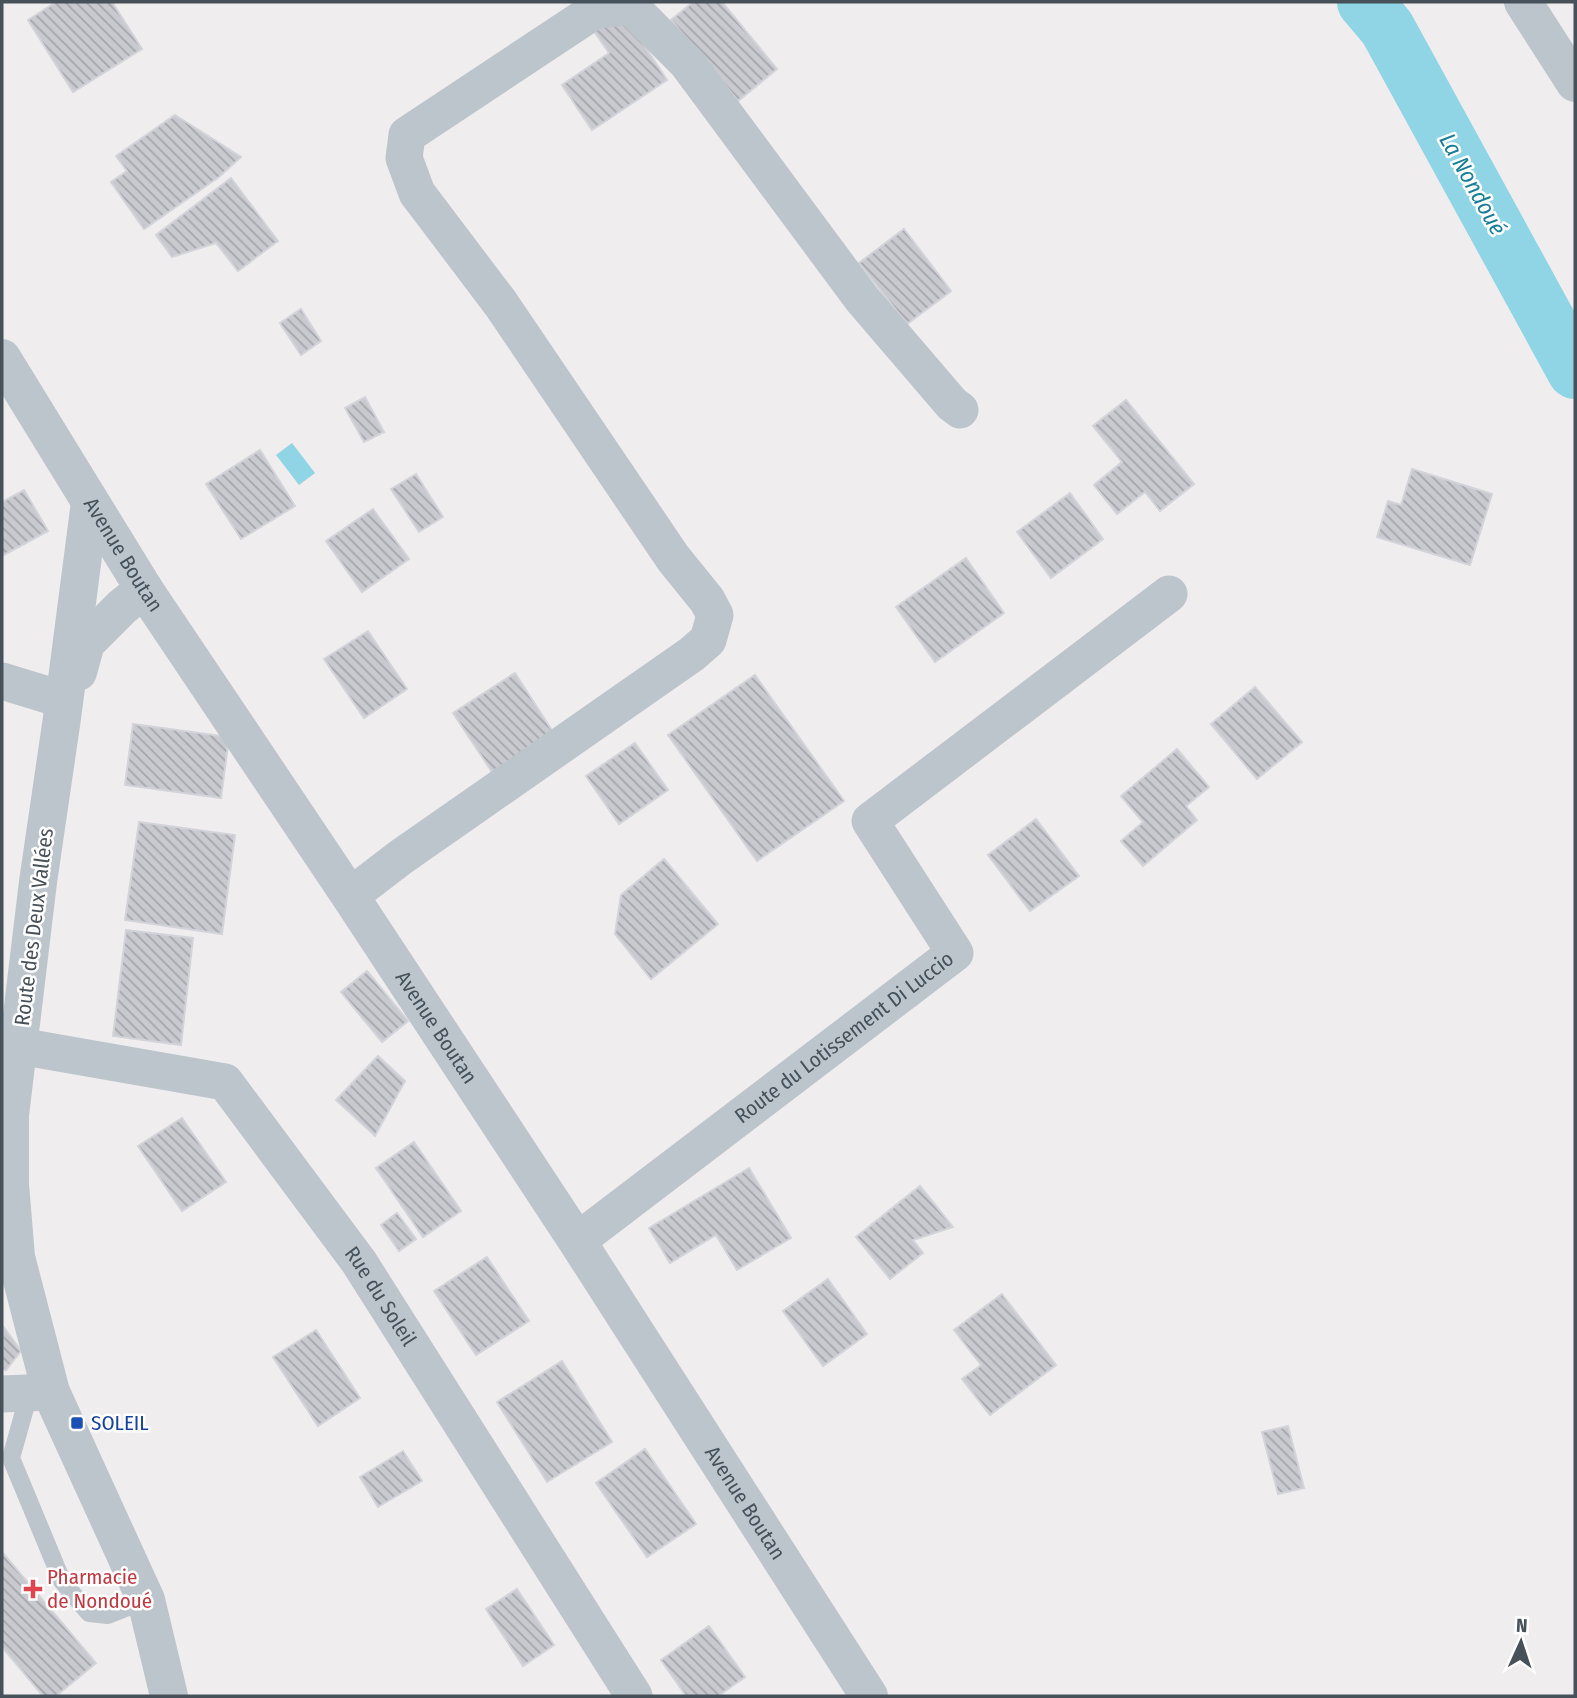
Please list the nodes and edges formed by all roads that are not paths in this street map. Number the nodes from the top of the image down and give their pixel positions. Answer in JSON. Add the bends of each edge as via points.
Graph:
{"nodes":[{"id":1,"x":1523,"y":2,"type":"edge"},
{"id":2,"x":1575,"y":83,"type":"edge"},
{"id":3,"x":2,"y":358,"type":"edge"},
{"id":4,"x":960,"y":410,"type":"dead end"},
{"id":5,"x":90,"y":502,"type":"junction"},
{"id":6,"x":144,"y":589,"type":"junction"},
{"id":7,"x":1169,"y":594,"type":"dead end"},
{"id":8,"x":2,"y":681,"type":"edge"},
{"id":9,"x":63,"y":709,"type":"junction"},
{"id":10,"x":351,"y":896,"type":"junction"},
{"id":11,"x":19,"y":1046,"type":"junction"},
{"id":12,"x":577,"y":1241,"type":"junction"},
{"id":13,"x":27,"y":1393,"type":"edge"},
{"id":14,"x":146,"y":1600,"type":"junction"},
{"id":15,"x":169,"y":1696,"type":"edge"},
{"id":16,"x":635,"y":1696,"type":"edge"},
{"id":17,"x":869,"y":1696,"type":"edge"}],
"edges":[{"from":1,"to":2,"type":"street"},
{"from":3,"to":5,"type":"street","name":"Avenue Boutan"},
{"from":4,"to":10,"type":"street","via":[[862,299],[687,63],[630,6],[594,11],[407,135],[404,158],[417,193],[501,304],[715,615],[708,640],[692,653]]},
{"from":5,"to":6,"type":"street","name":"Avenue Boutan"},
{"from":5,"to":9,"type":"street","name":"Route des Deux Vallées"},
{"from":6,"to":9,"type":"street","name":"Route des Deux Vallées","via":[[86,643]]},
{"from":6,"to":10,"type":"street","name":"Avenue Boutan"},
{"from":7,"to":12,"type":"street","name":"Route du Lotissement Di Luccio","via":[[870,821],[955,953]]},
{"from":8,"to":9,"type":"street"},
{"from":9,"to":11,"type":"street","name":"Route des Deux Vallées"},
{"from":10,"to":12,"type":"street","name":"Avenue Boutan"},
{"from":11,"to":13,"type":"street","name":"Route des Deux Vallées","via":[[10,1115],[10,1184]]},
{"from":11,"to":16,"type":"street","name":"Rue du Soleil","via":[[225,1082],[359,1262]]},
{"from":12,"to":17,"type":"street","name":"Avenue Boutan"},
{"from":13,"to":14,"type":"street","name":"Route des Deux Vallées"},
{"from":13,"to":14,"type":"lane","via":[[11,1458],[62,1581],[89,1613],[108,1615]]},
{"from":14,"to":15,"type":"street","name":"Route des Deux Vallées"}]}
